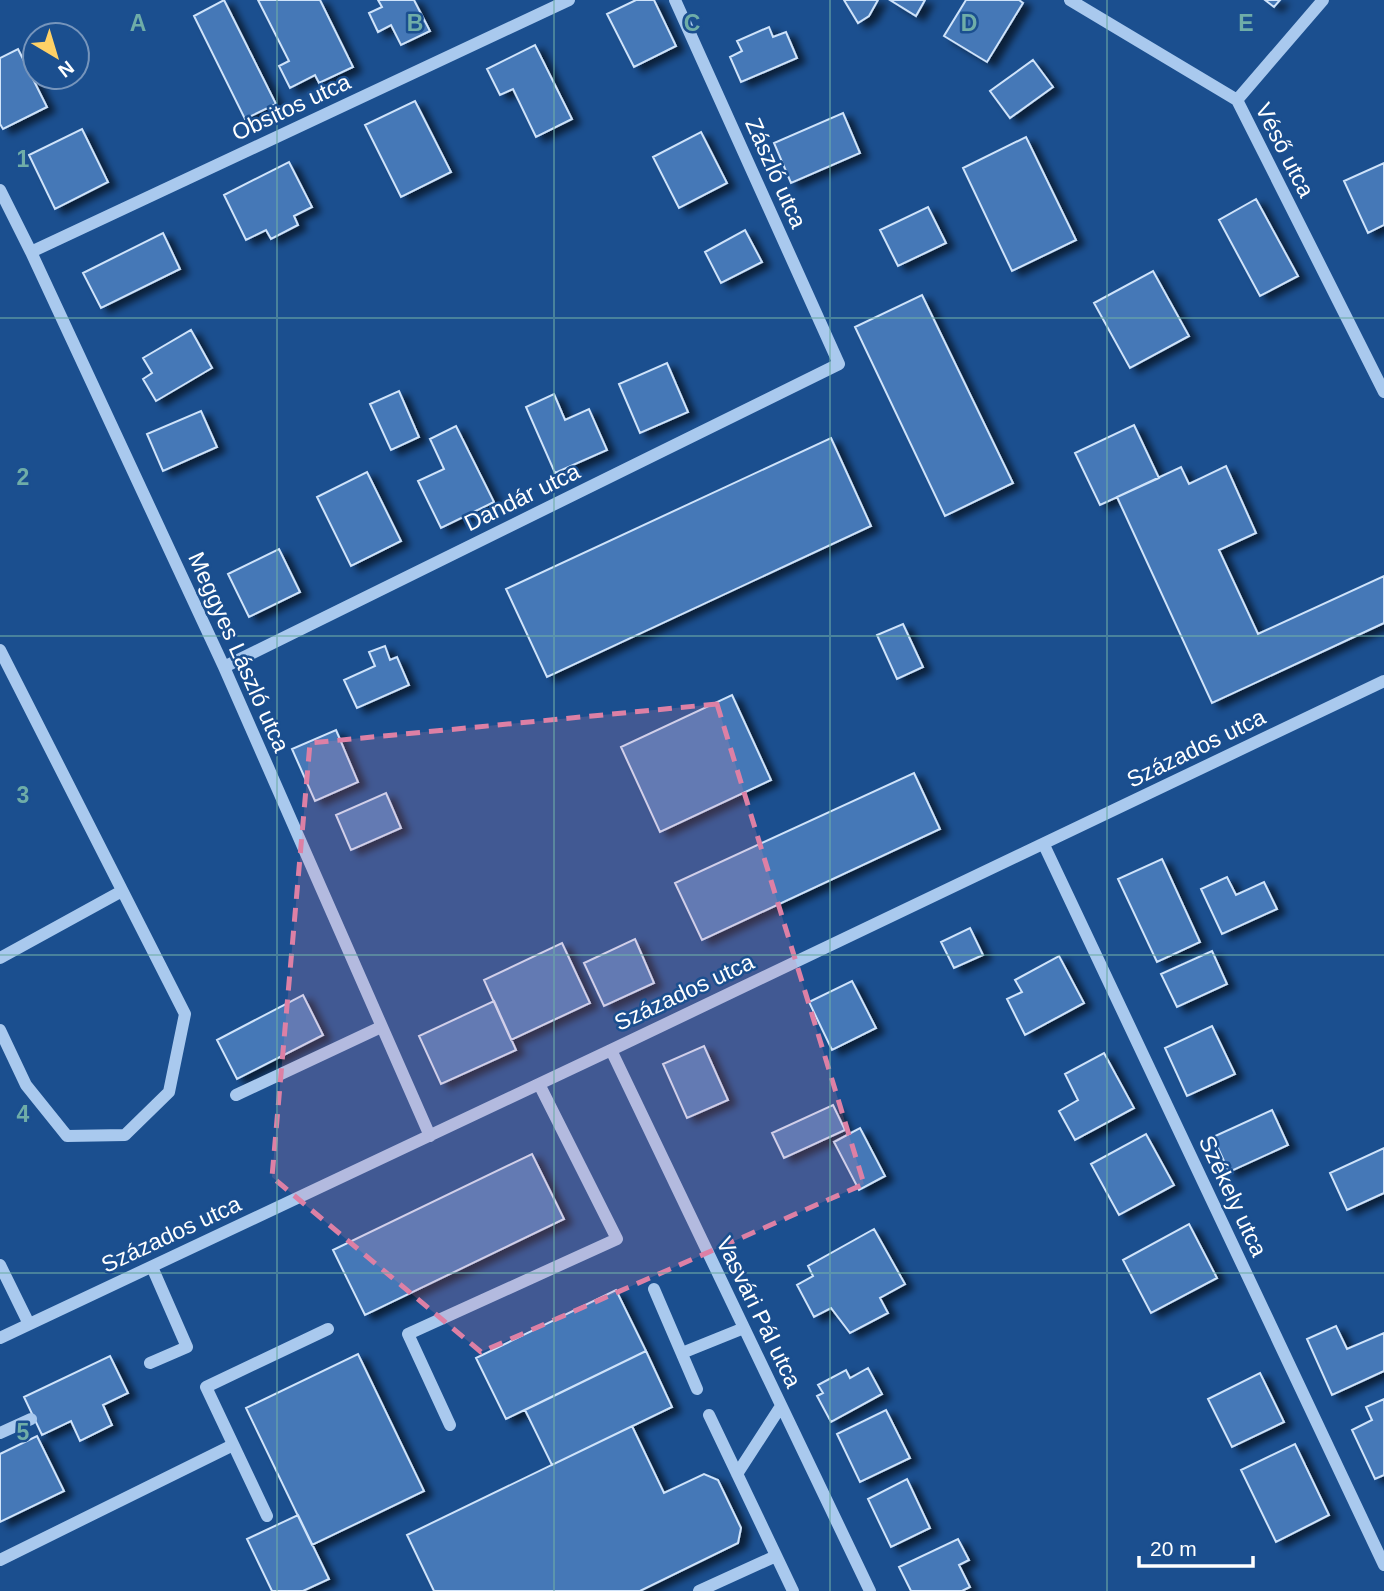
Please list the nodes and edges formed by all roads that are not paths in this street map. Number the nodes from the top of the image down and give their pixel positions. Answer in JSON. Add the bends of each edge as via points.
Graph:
{"nodes":[{"id":1,"x":569,"y":0,"type":"edge"},
{"id":2,"x":675,"y":0,"type":"edge"},
{"id":3,"x":1070,"y":0,"type":"edge"},
{"id":4,"x":1323,"y":0,"type":"edge"},
{"id":5,"x":1237,"y":100,"type":"junction"},
{"id":6,"x":0,"y":191,"type":"edge"},
{"id":7,"x":31,"y":252,"type":"junction"},
{"id":8,"x":839,"y":364,"type":"joint"},
{"id":9,"x":1384,"y":392,"type":"edge"},
{"id":10,"x":0,"y":650,"type":"edge"},
{"id":11,"x":224,"y":667,"type":"junction"},
{"id":12,"x":1384,"y":681,"type":"edge"},
{"id":13,"x":1044,"y":845,"type":"junction"},
{"id":14,"x":122,"y":891,"type":"junction"},
{"id":15,"x":0,"y":958,"type":"edge"},
{"id":16,"x":381,"y":1027,"type":"junction"},
{"id":17,"x":0,"y":1030,"type":"edge"},
{"id":18,"x":611,"y":1050,"type":"junction"},
{"id":19,"x":539,"y":1084,"type":"junction"},
{"id":20,"x":236,"y":1095,"type":"dead end"},
{"id":21,"x":430,"y":1136,"type":"junction"},
{"id":22,"x":0,"y":1265,"type":"edge"},
{"id":23,"x":152,"y":1267,"type":"junction"},
{"id":24,"x":654,"y":1289,"type":"dead end"},
{"id":25,"x":29,"y":1324,"type":"junction"},
{"id":26,"x":744,"y":1328,"type":"junction"},
{"id":27,"x":328,"y":1329,"type":"dead end"},
{"id":28,"x":0,"y":1338,"type":"edge"},
{"id":29,"x":682,"y":1353,"type":"junction"},
{"id":30,"x":150,"y":1363,"type":"dead end"},
{"id":31,"x":697,"y":1389,"type":"dead end"},
{"id":32,"x":781,"y":1406,"type":"junction"},
{"id":33,"x":709,"y":1415,"type":"dead end"},
{"id":34,"x":31,"y":1419,"type":"dead end"},
{"id":35,"x":450,"y":1425,"type":"dead end"},
{"id":36,"x":0,"y":1433,"type":"edge"},
{"id":37,"x":233,"y":1445,"type":"junction"},
{"id":38,"x":737,"y":1474,"type":"junction"},
{"id":39,"x":267,"y":1516,"type":"dead end"},
{"id":40,"x":776,"y":1556,"type":"junction"},
{"id":41,"x":0,"y":1560,"type":"edge"},
{"id":42,"x":1384,"y":1565,"type":"edge"},
{"id":43,"x":699,"y":1591,"type":"edge"},
{"id":44,"x":793,"y":1591,"type":"edge"},
{"id":45,"x":870,"y":1591,"type":"edge"}],
"edges":[{"from":1,"to":7,"type":"street","name":"Obsitos utca"},
{"from":2,"to":8,"type":"street","name":"Zászló utca"},
{"from":3,"to":5,"type":"street","name":"Véső utca"},
{"from":4,"to":5,"type":"street"},
{"from":5,"to":9,"type":"street","name":"Véső utca"},
{"from":6,"to":7,"type":"street","name":"Meggyes László utca"},
{"from":7,"to":11,"type":"street","name":"Meggyes László utca"},
{"from":8,"to":11,"type":"street","name":"Dandár utca"},
{"from":10,"to":14,"type":"street"},
{"from":11,"to":16,"type":"street","name":"Meggyes László utca"},
{"from":12,"to":13,"type":"street","name":"Százados utca"},
{"from":13,"to":18,"type":"street","name":"Százados utca"},
{"from":13,"to":42,"type":"street","name":"Székely utca"},
{"from":14,"to":15,"type":"street"},
{"from":14,"to":17,"type":"street","via":[[185,1014],[169,1092],[125,1135],[67,1136],[26,1085]]},
{"from":16,"to":20,"type":"street"},
{"from":16,"to":21,"type":"street","name":"Meggyes László utca"},
{"from":18,"to":19,"type":"street","name":"Százados utca"},
{"from":18,"to":26,"type":"street","name":"Vasvári Pál utca"},
{"from":19,"to":21,"type":"street","name":"Százados utca"},
{"from":19,"to":35,"type":"street","via":[[617,1239],[408,1334]]},
{"from":21,"to":23,"type":"street","name":"Százados utca"},
{"from":22,"to":25,"type":"street"},
{"from":23,"to":25,"type":"street","name":"Százados utca"},
{"from":23,"to":30,"type":"street","via":[[187,1347]]},
{"from":24,"to":29,"type":"street"},
{"from":25,"to":28,"type":"street","name":"Százados utca"},
{"from":26,"to":29,"type":"street"},
{"from":26,"to":32,"type":"street","name":"Vasvári Pál utca"},
{"from":27,"to":37,"type":"street","via":[[206,1387]]},
{"from":29,"to":31,"type":"street"},
{"from":32,"to":38,"type":"street"},
{"from":32,"to":45,"type":"street","name":"Vasvári Pál utca"},
{"from":33,"to":38,"type":"street"},
{"from":34,"to":36,"type":"street"},
{"from":37,"to":39,"type":"street"},
{"from":37,"to":41,"type":"street"},
{"from":38,"to":40,"type":"street"},
{"from":40,"to":43,"type":"street"},
{"from":40,"to":44,"type":"street"}]}
